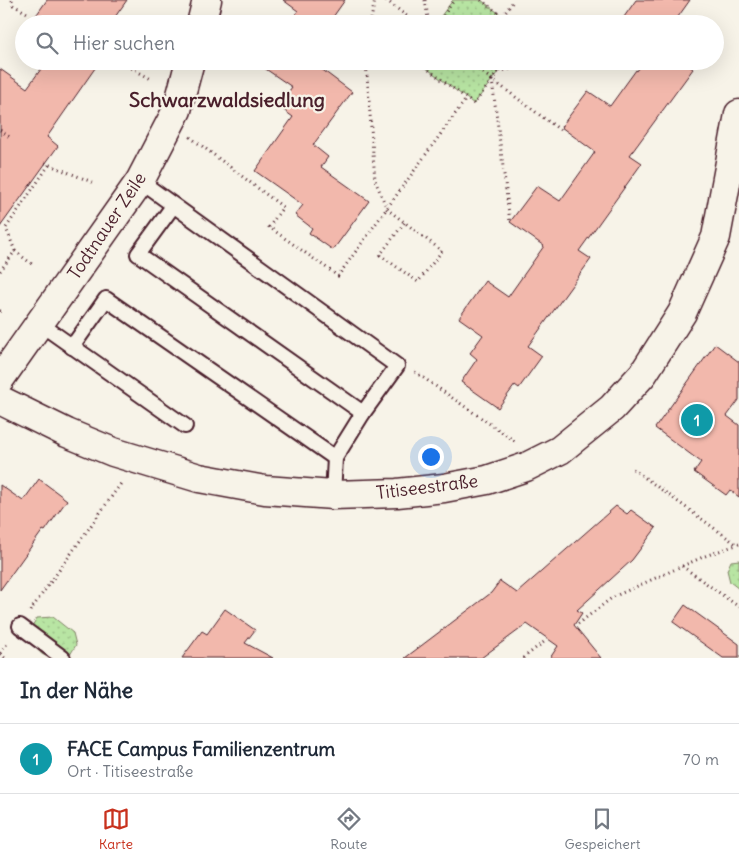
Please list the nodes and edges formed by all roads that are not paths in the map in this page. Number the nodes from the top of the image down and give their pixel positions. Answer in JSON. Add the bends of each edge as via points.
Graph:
{"nodes":[{"id":1,"x":207,"y":0,"type":"edge"},
{"id":2,"x":203,"y":15,"type":"edge"},
{"id":3,"x":188,"y":70,"type":"edge"},
{"id":4,"x":739,"y":114,"type":"edge"},
{"id":5,"x":140,"y":181,"type":"junction"},
{"id":6,"x":173,"y":206,"type":"junction"},
{"id":7,"x":39,"y":323,"type":"junction"},
{"id":8,"x":72,"y":347,"type":"junction"},
{"id":9,"x":0,"y":379,"type":"edge"},
{"id":10,"x":0,"y":400,"type":"edge"},
{"id":11,"x":363,"y":413,"type":"junction"},
{"id":12,"x":185,"y":426,"type":"dead end"},
{"id":13,"x":335,"y":458,"type":"junction"},
{"id":14,"x":333,"y":495,"type":"junction"},
{"id":15,"x":20,"y":626,"type":"road end"},
{"id":16,"x":63,"y":658,"type":"edge"}],
"edges":[{"from":1,"to":2,"type":"street"},
{"from":3,"to":5,"type":"street","name":"Todtnauer Zeile","via":[[177,110]]},
{"from":4,"to":14,"type":"street","name":"Titiseestraße","via":[[716,237],[682,313],[643,374],[612,408],[560,450],[487,480],[407,492]]},
{"from":5,"to":6,"type":"lane"},
{"from":5,"to":7,"type":"street","name":"Todtnauer Zeile"},
{"from":6,"to":11,"type":"lane","via":[[397,366]]},
{"from":6,"to":11,"type":"lane","via":[[138,254]]},
{"from":7,"to":8,"type":"lane"},
{"from":7,"to":9,"type":"street","name":"Todtnauer Zeile"},
{"from":8,"to":12,"type":"lane"},
{"from":8,"to":13,"type":"lane","via":[[106,299]]},
{"from":10,"to":14,"type":"street","name":"Titiseestraße","via":[[113,452],[199,478],[265,490]]},
{"from":11,"to":13,"type":"lane"},
{"from":13,"to":14,"type":"lane"},
{"from":15,"to":16,"type":"lane"}]}
